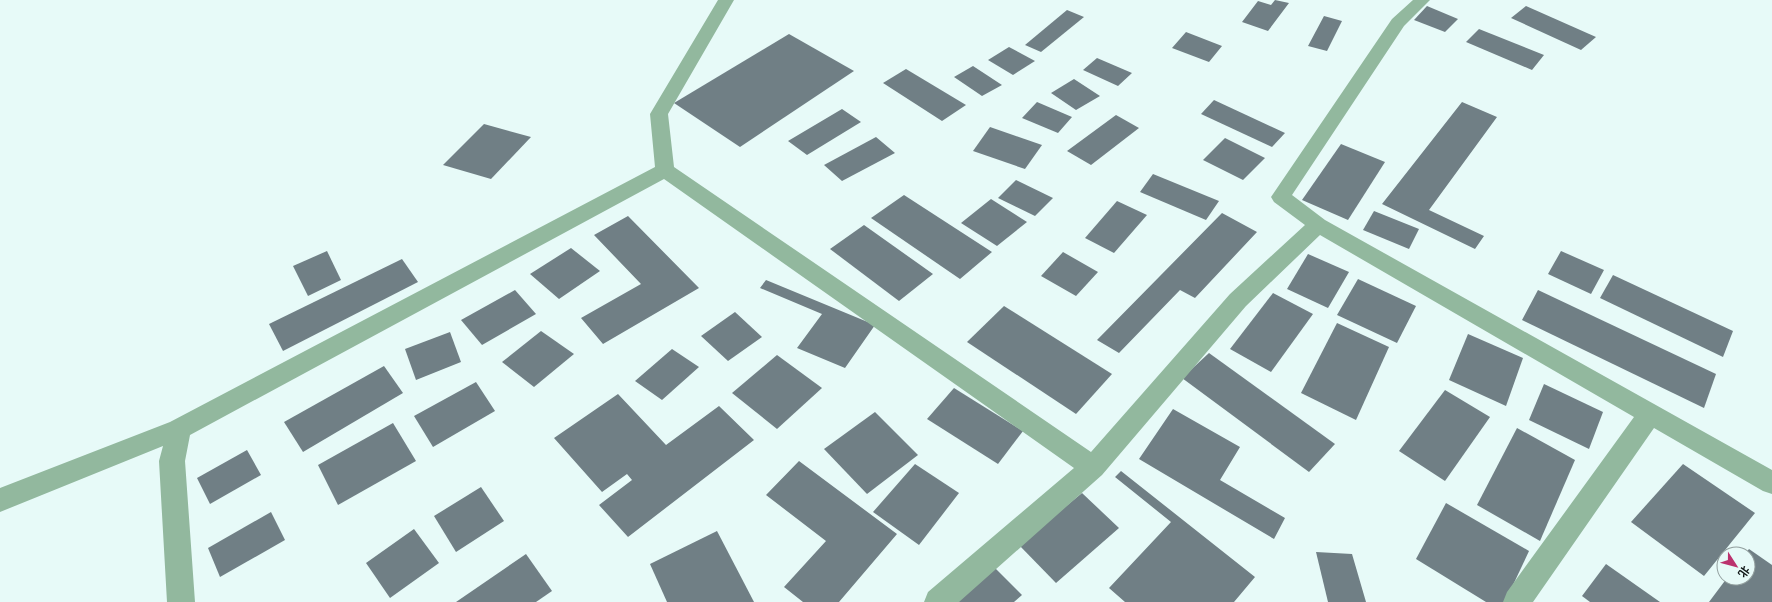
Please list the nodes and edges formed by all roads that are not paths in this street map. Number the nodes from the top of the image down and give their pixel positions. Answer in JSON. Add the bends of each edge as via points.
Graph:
{"nodes":[{"id":1,"x":726,"y":0,"type":"edge"},
{"id":2,"x":1422,"y":0,"type":"edge"},
{"id":3,"x":665,"y":170,"type":"junction"},
{"id":4,"x":1318,"y":225,"type":"junction"},
{"id":5,"x":1651,"y":413,"type":"junction"},
{"id":6,"x":179,"y":430,"type":"junction"},
{"id":7,"x":1093,"y":467,"type":"junction"},
{"id":8,"x":1772,"y":483,"type":"edge"},
{"id":9,"x":0,"y":500,"type":"edge"},
{"id":10,"x":181,"y":602,"type":"edge"},
{"id":11,"x":938,"y":602,"type":"edge"},
{"id":12,"x":1517,"y":602,"type":"edge"}],
"edges":[{"from":1,"to":3,"type":"street","via":[[659,114]]},
{"from":2,"to":4,"type":"street","via":[[1398,23],[1281,197]]},
{"from":3,"to":6,"type":"street"},
{"from":3,"to":7,"type":"street"},
{"from":4,"to":5,"type":"street"},
{"from":4,"to":7,"type":"street","via":[[1238,300]]},
{"from":5,"to":8,"type":"street"},
{"from":5,"to":12,"type":"street"},
{"from":6,"to":9,"type":"street"},
{"from":6,"to":10,"type":"street","via":[[172,461]]},
{"from":7,"to":11,"type":"street"}]}
